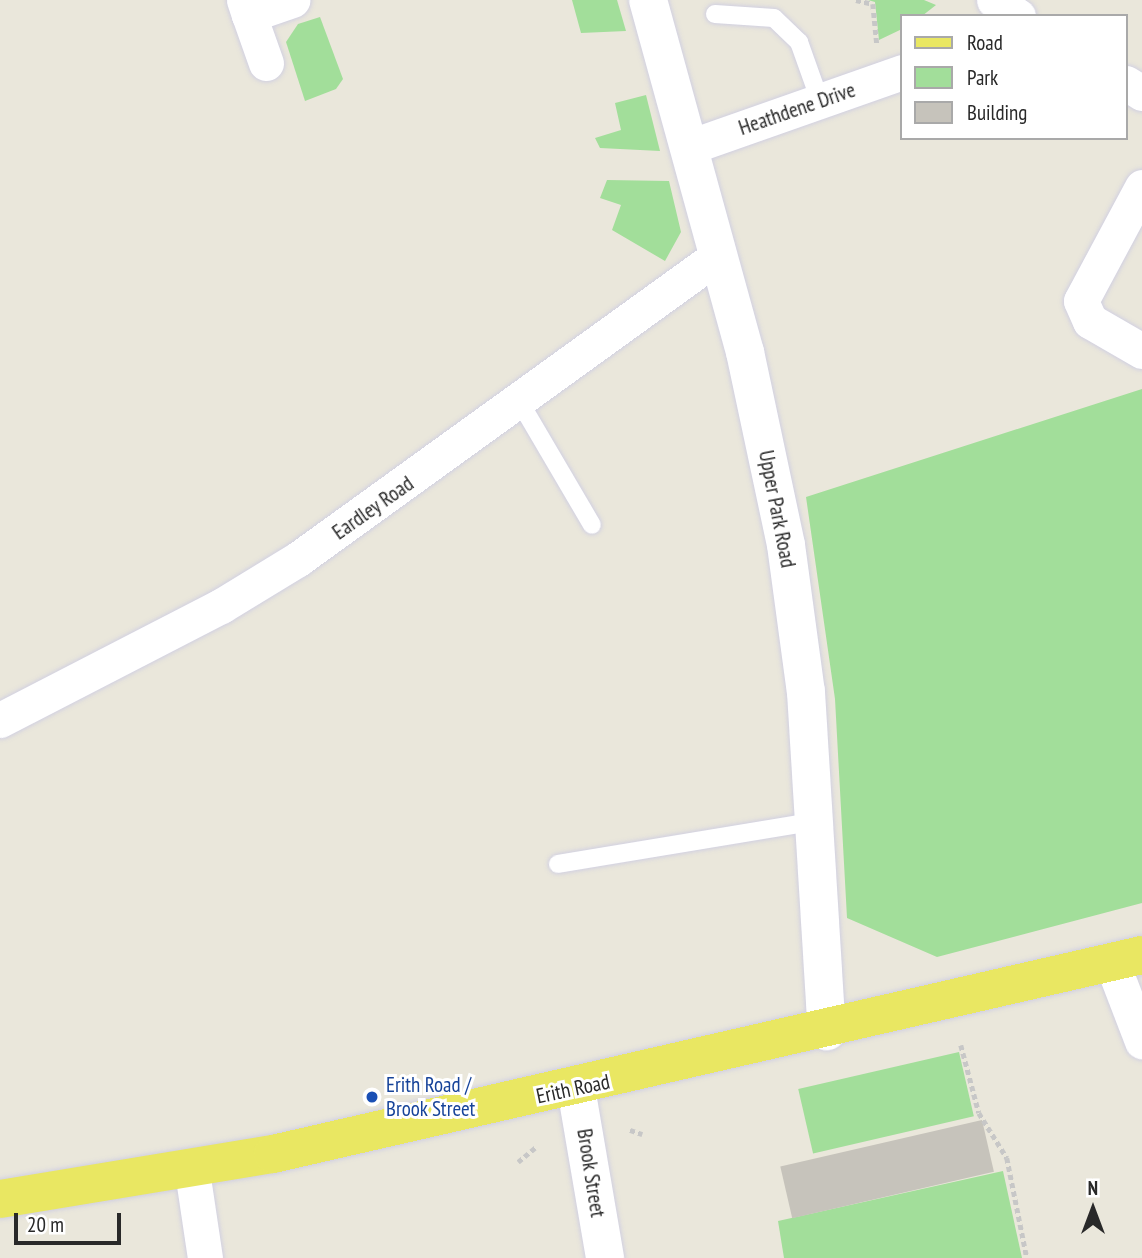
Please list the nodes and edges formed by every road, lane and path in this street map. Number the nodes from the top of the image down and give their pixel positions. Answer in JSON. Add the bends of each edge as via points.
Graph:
{"nodes":[{"id":1,"x":292,"y":0,"type":"edge"},
{"id":2,"x":648,"y":0,"type":"edge"},
{"id":3,"x":856,"y":0,"type":"edge"},
{"id":4,"x":994,"y":0,"type":"edge"},
{"id":5,"x":247,"y":7,"type":"edge"},
{"id":6,"x":715,"y":14,"type":"dead end"},
{"id":7,"x":1015,"y":14,"type":"edge"},
{"id":8,"x":266,"y":63,"type":"dead end"},
{"id":9,"x":891,"y":76,"type":"edge"},
{"id":10,"x":820,"y":101,"type":"junction"},
{"id":11,"x":692,"y":146,"type":"junction"},
{"id":12,"x":1142,"y":187,"type":"edge"},
{"id":13,"x":719,"y":255,"type":"junction"},
{"id":14,"x":1142,"y":351,"type":"edge"},
{"id":15,"x":520,"y":404,"type":"junction"},
{"id":16,"x":592,"y":526,"type":"dead end"},
{"id":17,"x":0,"y":720,"type":"edge"},
{"id":18,"x":811,"y":822,"type":"junction"},
{"id":19,"x":558,"y":864,"type":"dead end"},
{"id":20,"x":1127,"y":959,"type":"edge"},
{"id":21,"x":827,"y":1031,"type":"junction"},
{"id":22,"x":1142,"y":1041,"type":"edge"},
{"id":23,"x":961,"y":1045,"type":"dead end"},
{"id":24,"x":576,"y":1088,"type":"junction"},
{"id":25,"x":630,"y":1130,"type":"dead end"},
{"id":26,"x":642,"y":1134,"type":"dead end"},
{"id":27,"x":537,"y":1146,"type":"dead end"},
{"id":28,"x":517,"y":1162,"type":"dead end"},
{"id":29,"x":192,"y":1171,"type":"junction"},
{"id":30,"x":0,"y":1199,"type":"edge"},
{"id":31,"x":205,"y":1258,"type":"edge"},
{"id":32,"x":605,"y":1258,"type":"edge"},
{"id":33,"x":1027,"y":1258,"type":"edge"}],
"edges":[{"from":1,"to":5,"type":"street"},
{"from":2,"to":11,"type":"street","name":"Upper Park Road"},
{"from":3,"to":9,"type":"path","via":[[873,4]]},
{"from":4,"to":7,"type":"street"},
{"from":5,"to":8,"type":"street"},
{"from":6,"to":10,"type":"lane","via":[[774,18],[799,42]]},
{"from":9,"to":10,"type":"street","name":"Heathdene Drive"},
{"from":10,"to":11,"type":"street","name":"Heathdene Drive"},
{"from":11,"to":13,"type":"street","name":"Upper Park Road"},
{"from":12,"to":14,"type":"street","via":[[1081,301],[1090,321]]},
{"from":13,"to":15,"type":"street","name":"Eardley Road"},
{"from":13,"to":18,"type":"street","name":"Upper Park Road","via":[[786,545],[806,692]]},
{"from":15,"to":16,"type":"lane"},
{"from":15,"to":17,"type":"street","name":"Eardley Road","via":[[232,599]]},
{"from":18,"to":19,"type":"lane"},
{"from":18,"to":21,"type":"street","name":"Upper Park Road"},
{"from":20,"to":21,"type":"main road","name":"Erith Road"},
{"from":20,"to":22,"type":"street"},
{"from":21,"to":24,"type":"main road","name":"Erith Road"},
{"from":23,"to":33,"type":"path","via":[[979,1113],[1007,1158]]},
{"from":24,"to":29,"type":"main road","name":"Erith Road"},
{"from":24,"to":32,"type":"street","name":"Brook Street"},
{"from":25,"to":26,"type":"path"},
{"from":27,"to":28,"type":"path"},
{"from":29,"to":30,"type":"main road","name":"Erith Road"},
{"from":29,"to":31,"type":"street"}]}
